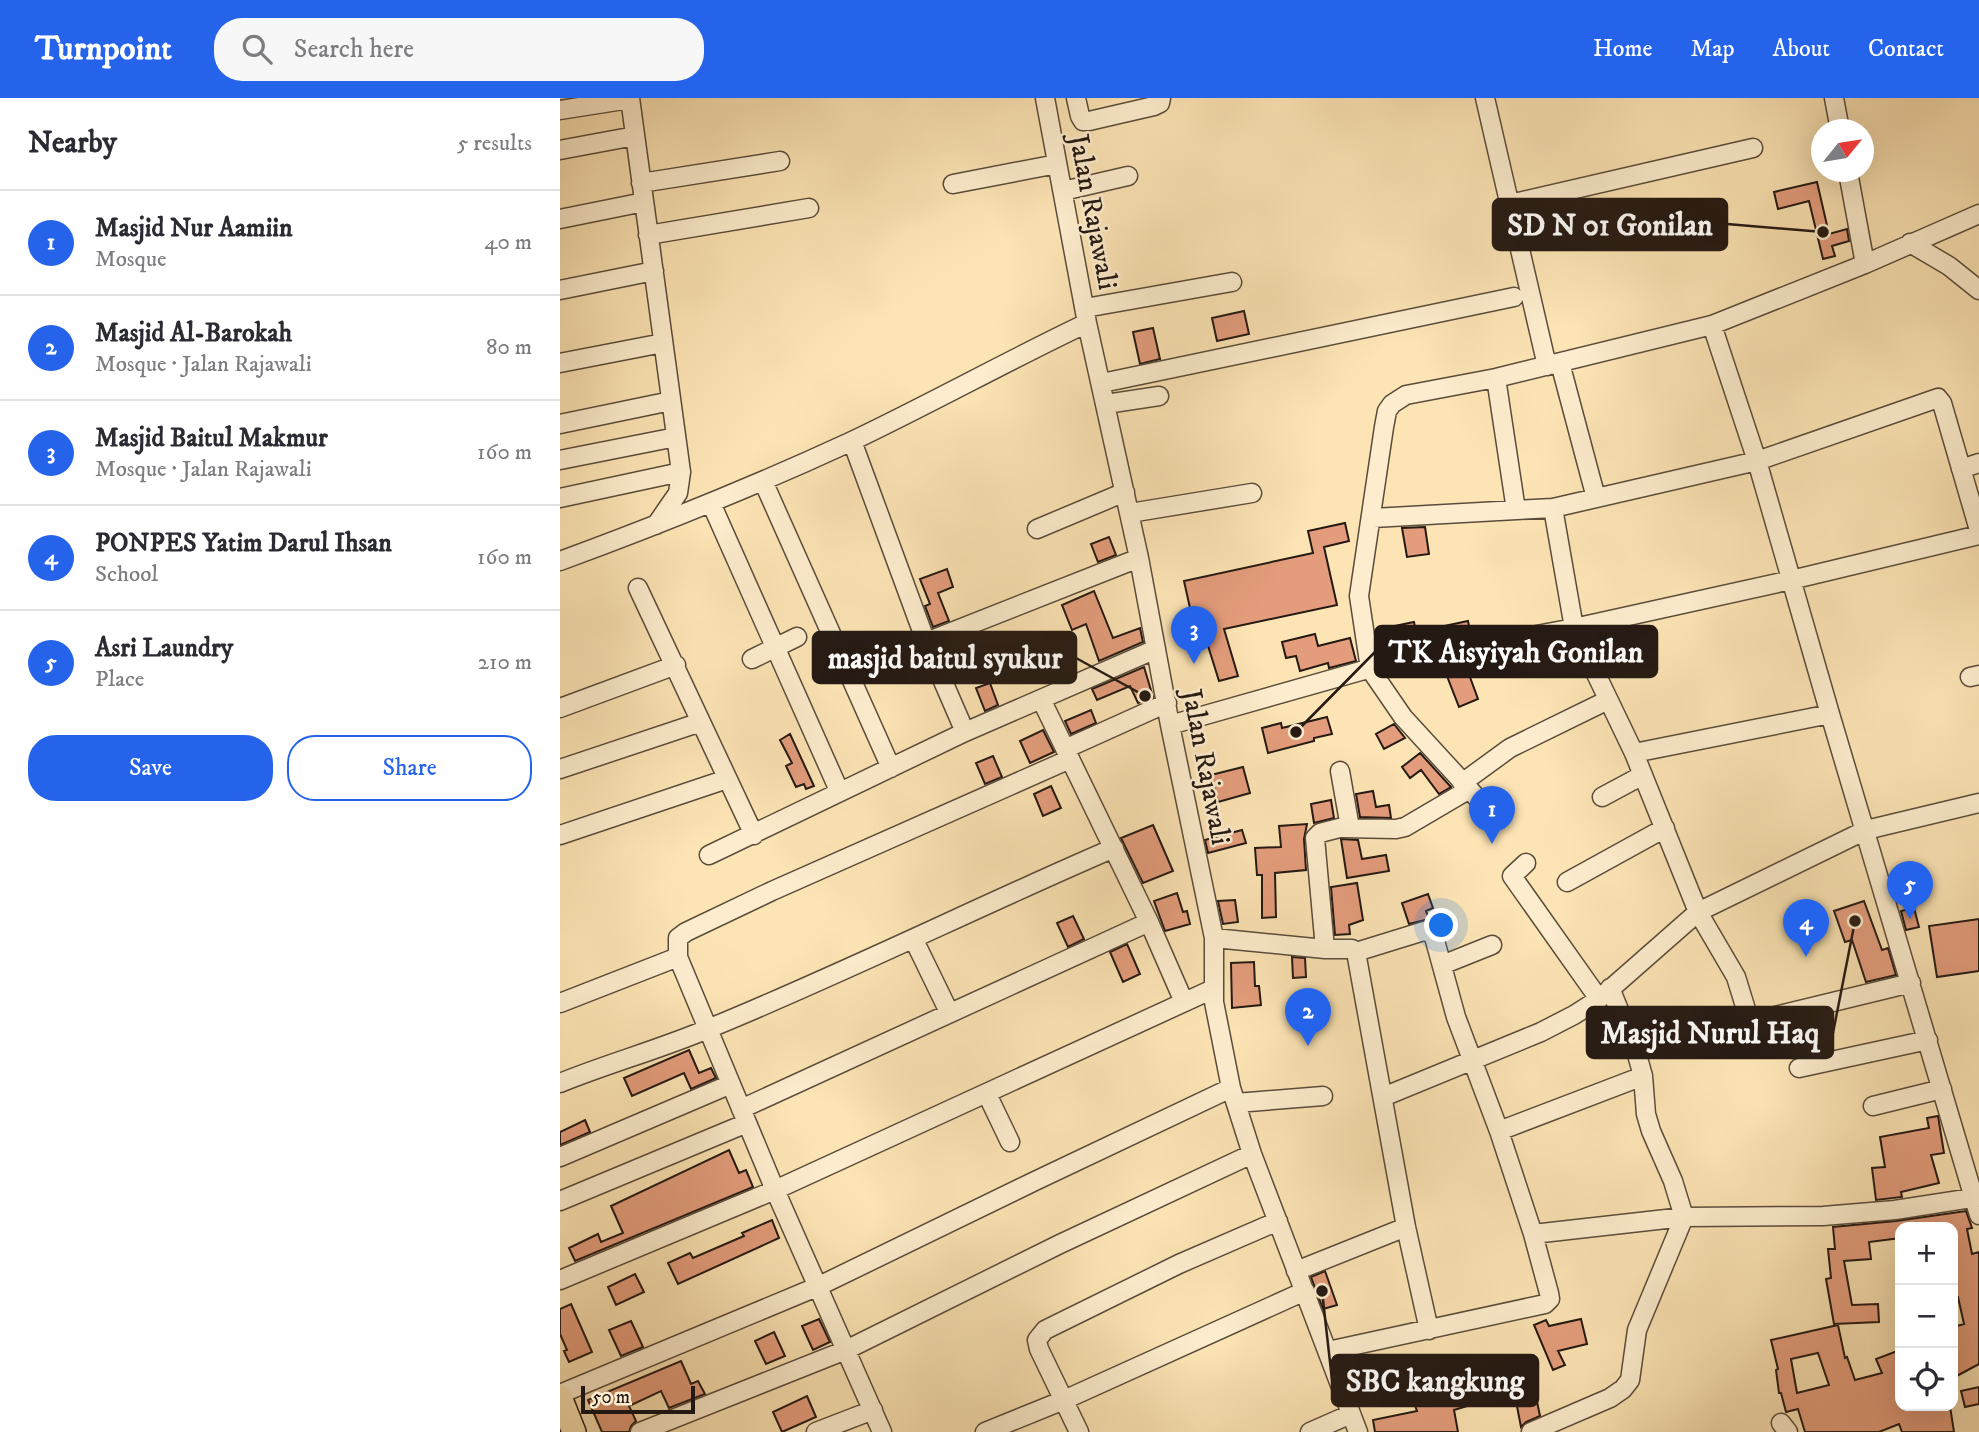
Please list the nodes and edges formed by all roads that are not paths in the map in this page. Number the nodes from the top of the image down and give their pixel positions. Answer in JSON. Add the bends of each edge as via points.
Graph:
{"nodes":[{"id":1,"x":630,"y":98,"type":"edge"},
{"id":2,"x":1045,"y":98,"type":"edge"},
{"id":3,"x":1076,"y":98,"type":"edge"},
{"id":4,"x":1161,"y":98,"type":"edge"},
{"id":5,"x":1485,"y":98,"type":"edge"},
{"id":6,"x":1834,"y":98,"type":"edge"},
{"id":7,"x":560,"y":110,"type":"edge"},
{"id":8,"x":1838,"y":119,"type":"edge"},
{"id":9,"x":635,"y":136,"type":"junction"},
{"id":10,"x":1753,"y":148,"type":"dead end"},
{"id":11,"x":560,"y":150,"type":"edge"},
{"id":12,"x":780,"y":161,"type":"dead end"},
{"id":13,"x":1058,"y":164,"type":"junction"},
{"id":14,"x":1128,"y":176,"type":"dead end"},
{"id":15,"x":1850,"y":182,"type":"edge"},
{"id":16,"x":641,"y":183,"type":"junction"},
{"id":17,"x":953,"y":184,"type":"dead end"},
{"id":18,"x":1063,"y":191,"type":"junction"},
{"id":19,"x":644,"y":202,"type":"junction"},
{"id":20,"x":1510,"y":204,"type":"junction"},
{"id":21,"x":809,"y":208,"type":"dead end"},
{"id":22,"x":1979,"y":214,"type":"edge"},
{"id":23,"x":560,"y":219,"type":"edge"},
{"id":24,"x":648,"y":235,"type":"junction"},
{"id":25,"x":1910,"y":243,"type":"junction"},
{"id":26,"x":1865,"y":264,"type":"junction"},
{"id":27,"x":654,"y":271,"type":"junction"},
{"id":28,"x":1232,"y":282,"type":"dead end"},
{"id":29,"x":1979,"y":289,"type":"edge"},
{"id":30,"x":560,"y":290,"type":"edge"},
{"id":31,"x":1514,"y":297,"type":"dead end"},
{"id":32,"x":1086,"y":315,"type":"junction"},
{"id":33,"x":1712,"y":326,"type":"junction"},
{"id":34,"x":663,"y":343,"type":"junction"},
{"id":35,"x":560,"y":363,"type":"edge"},
{"id":36,"x":1553,"y":365,"type":"junction"},
{"id":37,"x":1496,"y":379,"type":"junction"},
{"id":38,"x":1102,"y":383,"type":"junction"},
{"id":39,"x":1160,"y":396,"type":"dead end"},
{"id":40,"x":671,"y":401,"type":"junction"},
{"id":41,"x":1106,"y":404,"type":"junction"},
{"id":42,"x":560,"y":424,"type":"edge"},
{"id":43,"x":676,"y":437,"type":"junction"},
{"id":44,"x":852,"y":441,"type":"junction"},
{"id":45,"x":560,"y":460,"type":"edge"},
{"id":46,"x":1757,"y":461,"type":"junction"},
{"id":47,"x":1979,"y":463,"type":"edge"},
{"id":48,"x":1961,"y":469,"type":"junction"},
{"id":49,"x":680,"y":479,"type":"junction"},
{"id":50,"x":763,"y":481,"type":"junction"},
{"id":51,"x":1125,"y":492,"type":"junction"},
{"id":52,"x":1252,"y":492,"type":"dead end"},
{"id":53,"x":560,"y":498,"type":"edge"},
{"id":54,"x":1596,"y":498,"type":"junction"},
{"id":55,"x":705,"y":506,"type":"junction"},
{"id":56,"x":1553,"y":508,"type":"junction"},
{"id":57,"x":1516,"y":510,"type":"junction"},
{"id":58,"x":1130,"y":513,"type":"junction"},
{"id":59,"x":1373,"y":518,"type":"junction"},
{"id":60,"x":656,"y":526,"type":"junction"},
{"id":61,"x":1037,"y":528,"type":"dead end"},
{"id":62,"x":1979,"y":533,"type":"edge"},
{"id":63,"x":1139,"y":558,"type":"junction"},
{"id":64,"x":560,"y":561,"type":"edge"},
{"id":65,"x":1791,"y":580,"type":"junction"},
{"id":66,"x":638,"y":588,"type":"dead end"},
{"id":67,"x":1574,"y":628,"type":"junction"},
{"id":68,"x":797,"y":637,"type":"dead end"},
{"id":69,"x":926,"y":642,"type":"junction"},
{"id":70,"x":775,"y":648,"type":"junction"},
{"id":71,"x":1156,"y":649,"type":"junction"},
{"id":72,"x":752,"y":659,"type":"dead end"},
{"id":73,"x":676,"y":665,"type":"junction"},
{"id":74,"x":1370,"y":669,"type":"junction"},
{"id":75,"x":1041,"y":699,"type":"junction"},
{"id":76,"x":1608,"y":700,"type":"junction"},
{"id":77,"x":1167,"y":704,"type":"junction"},
{"id":78,"x":560,"y":708,"type":"edge"},
{"id":79,"x":1830,"y":714,"type":"junction"},
{"id":80,"x":701,"y":722,"type":"junction"},
{"id":81,"x":1170,"y":725,"type":"junction"},
{"id":82,"x":965,"y":732,"type":"junction"},
{"id":83,"x":1634,"y":753,"type":"junction"},
{"id":84,"x":1068,"y":754,"type":"junction"},
{"id":85,"x":891,"y":768,"type":"junction"},
{"id":86,"x":560,"y":769,"type":"edge"},
{"id":87,"x":1340,"y":771,"type":"dead end"},
{"id":88,"x":1643,"y":775,"type":"junction"},
{"id":89,"x":727,"y":779,"type":"junction"},
{"id":90,"x":837,"y":786,"type":"dead end"},
{"id":91,"x":1465,"y":787,"type":"junction"},
{"id":92,"x":1602,"y":797,"type":"dead end"},
{"id":93,"x":1979,"y":803,"type":"edge"},
{"id":94,"x":1491,"y":813,"type":"dead end"},
{"id":95,"x":1343,"y":828,"type":"junction"},
{"id":96,"x":1665,"y":828,"type":"junction"},
{"id":97,"x":1866,"y":830,"type":"junction"},
{"id":98,"x":560,"y":835,"type":"edge"},
{"id":99,"x":754,"y":835,"type":"junction"},
{"id":100,"x":1114,"y":848,"type":"junction"},
{"id":101,"x":709,"y":855,"type":"dead end"},
{"id":102,"x":1526,"y":863,"type":"dead end"},
{"id":103,"x":1567,"y":882,"type":"dead end"},
{"id":104,"x":1698,"y":912,"type":"junction"},
{"id":105,"x":1149,"y":922,"type":"junction"},
{"id":106,"x":1214,"y":938,"type":"junction"},
{"id":107,"x":914,"y":940,"type":"junction"},
{"id":108,"x":1492,"y":945,"type":"dead end"},
{"id":109,"x":1325,"y":949,"type":"junction"},
{"id":110,"x":1356,"y":952,"type":"junction"},
{"id":111,"x":678,"y":957,"type":"junction"},
{"id":112,"x":1442,"y":965,"type":"junction"},
{"id":113,"x":1910,"y":983,"type":"junction"},
{"id":114,"x":1213,"y":989,"type":"junction"},
{"id":115,"x":1604,"y":993,"type":"junction"},
{"id":116,"x":1184,"y":1002,"type":"junction"},
{"id":117,"x":560,"y":1003,"type":"edge"},
{"id":118,"x":949,"y":1012,"type":"junction"},
{"id":119,"x":709,"y":1029,"type":"junction"},
{"id":120,"x":1928,"y":1041,"type":"junction"},
{"id":121,"x":1472,"y":1061,"type":"junction"},
{"id":122,"x":1799,"y":1068,"type":"dead end"},
{"id":123,"x":1643,"y":1076,"type":"junction"},
{"id":124,"x":560,"y":1083,"type":"edge"},
{"id":125,"x":731,"y":1084,"type":"junction"},
{"id":126,"x":1942,"y":1089,"type":"junction"},
{"id":127,"x":987,"y":1094,"type":"junction"},
{"id":128,"x":1233,"y":1096,"type":"junction"},
{"id":129,"x":1323,"y":1097,"type":"dead end"},
{"id":130,"x":1383,"y":1097,"type":"junction"},
{"id":131,"x":1873,"y":1106,"type":"dead end"},
{"id":132,"x":744,"y":1116,"type":"junction"},
{"id":133,"x":1499,"y":1131,"type":"junction"},
{"id":134,"x":1010,"y":1142,"type":"dead end"},
{"id":135,"x":1252,"y":1154,"type":"junction"},
{"id":136,"x":560,"y":1157,"type":"edge"},
{"id":137,"x":1971,"y":1158,"type":"edge"},
{"id":138,"x":775,"y":1190,"type":"junction"},
{"id":139,"x":560,"y":1200,"type":"edge"},
{"id":140,"x":1978,"y":1203,"type":"edge"},
{"id":141,"x":1684,"y":1217,"type":"junction"},
{"id":142,"x":1278,"y":1221,"type":"junction"},
{"id":143,"x":1406,"y":1227,"type":"junction"},
{"id":144,"x":1533,"y":1234,"type":"junction"},
{"id":145,"x":1296,"y":1271,"type":"junction"},
{"id":146,"x":560,"y":1280,"type":"edge"},
{"id":147,"x":819,"y":1286,"type":"junction"},
{"id":148,"x":1305,"y":1291,"type":"junction"},
{"id":149,"x":1429,"y":1330,"type":"junction"},
{"id":150,"x":846,"y":1350,"type":"junction"},
{"id":151,"x":1328,"y":1351,"type":"junction"},
{"id":152,"x":560,"y":1395,"type":"edge"},
{"id":153,"x":1064,"y":1400,"type":"junction"},
{"id":154,"x":873,"y":1410,"type":"junction"},
{"id":155,"x":1351,"y":1414,"type":"junction"},
{"id":156,"x":574,"y":1432,"type":"edge"},
{"id":157,"x":640,"y":1432,"type":"edge"},
{"id":158,"x":816,"y":1432,"type":"edge"},
{"id":159,"x":882,"y":1432,"type":"edge"},
{"id":160,"x":985,"y":1432,"type":"edge"},
{"id":161,"x":1079,"y":1432,"type":"edge"},
{"id":162,"x":1310,"y":1432,"type":"edge"},
{"id":163,"x":1358,"y":1432,"type":"edge"},
{"id":164,"x":1531,"y":1432,"type":"edge"}],
"edges":[{"from":1,"to":7,"type":"street"},
{"from":1,"to":9,"type":"street"},
{"from":2,"to":13,"type":"street","name":"Jalan Rajawali"},
{"from":3,"to":4,"type":"street","via":[[1080,116],[1089,121],[1154,106]]},
{"from":5,"to":20,"type":"street"},
{"from":6,"to":8,"type":"street"},
{"from":9,"to":11,"type":"street"},
{"from":9,"to":16,"type":"street"},
{"from":10,"to":20,"type":"street"},
{"from":12,"to":16,"type":"street"},
{"from":13,"to":17,"type":"street"},
{"from":13,"to":18,"type":"street","name":"Jalan Rajawali"},
{"from":14,"to":18,"type":"street"},
{"from":15,"to":26,"type":"street"},
{"from":16,"to":19,"type":"street"},
{"from":18,"to":32,"type":"street","name":"Jalan Rajawali"},
{"from":19,"to":23,"type":"street"},
{"from":19,"to":24,"type":"street"},
{"from":20,"to":36,"type":"street"},
{"from":21,"to":24,"type":"street"},
{"from":22,"to":25,"type":"street"},
{"from":24,"to":27,"type":"street"},
{"from":25,"to":26,"type":"street"},
{"from":25,"to":29,"type":"street"},
{"from":26,"to":33,"type":"street"},
{"from":27,"to":30,"type":"street"},
{"from":27,"to":34,"type":"street"},
{"from":28,"to":32,"type":"street"},
{"from":31,"to":38,"type":"street"},
{"from":32,"to":38,"type":"street","name":"Jalan Rajawali"},
{"from":32,"to":44,"type":"street"},
{"from":33,"to":36,"type":"street"},
{"from":33,"to":46,"type":"street"},
{"from":34,"to":35,"type":"street"},
{"from":34,"to":40,"type":"street"},
{"from":36,"to":37,"type":"street"},
{"from":36,"to":54,"type":"street"},
{"from":37,"to":57,"type":"street"},
{"from":37,"to":59,"type":"street","via":[[1406,395],[1392,404],[1384,427]]},
{"from":38,"to":41,"type":"street","name":"Jalan Rajawali"},
{"from":39,"to":41,"type":"street"},
{"from":40,"to":42,"type":"street"},
{"from":40,"to":43,"type":"street"},
{"from":41,"to":51,"type":"street","name":"Jalan Rajawali"},
{"from":43,"to":45,"type":"street"},
{"from":43,"to":49,"type":"street"},
{"from":44,"to":50,"type":"street"},
{"from":44,"to":69,"type":"street"},
{"from":46,"to":48,"type":"street","via":[[1938,398]]},
{"from":46,"to":54,"type":"street"},
{"from":46,"to":65,"type":"street"},
{"from":47,"to":48,"type":"street"},
{"from":48,"to":62,"type":"street"},
{"from":49,"to":53,"type":"street"},
{"from":49,"to":55,"type":"street","via":[[687,498]]},
{"from":49,"to":60,"type":"street","via":[[670,508]]},
{"from":50,"to":55,"type":"street"},
{"from":50,"to":85,"type":"street"},
{"from":51,"to":58,"type":"street","name":"Jalan Rajawali"},
{"from":51,"to":61,"type":"street"},
{"from":52,"to":58,"type":"street"},
{"from":54,"to":56,"type":"street"},
{"from":55,"to":60,"type":"street"},
{"from":55,"to":70,"type":"street"},
{"from":56,"to":57,"type":"street"},
{"from":56,"to":67,"type":"street"},
{"from":57,"to":59,"type":"street"},
{"from":58,"to":63,"type":"street","name":"Jalan Rajawali"},
{"from":59,"to":74,"type":"street","via":[[1359,596]]},
{"from":60,"to":64,"type":"street"},
{"from":62,"to":65,"type":"street"},
{"from":63,"to":69,"type":"street"},
{"from":63,"to":71,"type":"street","name":"Jalan Rajawali"},
{"from":65,"to":67,"type":"street"},
{"from":65,"to":79,"type":"street"},
{"from":66,"to":73,"type":"street"},
{"from":67,"to":74,"type":"street"},
{"from":67,"to":76,"type":"street"},
{"from":68,"to":70,"type":"street"},
{"from":69,"to":82,"type":"street"},
{"from":70,"to":72,"type":"street"},
{"from":70,"to":90,"type":"street"},
{"from":71,"to":75,"type":"street"},
{"from":71,"to":77,"type":"street","name":"Jalan Rajawali"},
{"from":73,"to":78,"type":"street"},
{"from":73,"to":80,"type":"street"},
{"from":74,"to":81,"type":"street"},
{"from":74,"to":91,"type":"street","via":[[1403,718]]},
{"from":75,"to":82,"type":"street"},
{"from":75,"to":84,"type":"street"},
{"from":76,"to":83,"type":"street"},
{"from":76,"to":91,"type":"street","via":[[1510,748]]},
{"from":77,"to":81,"type":"street","name":"Jalan Rajawali"},
{"from":77,"to":84,"type":"street"},
{"from":79,"to":83,"type":"street"},
{"from":79,"to":97,"type":"street"},
{"from":80,"to":86,"type":"street"},
{"from":80,"to":89,"type":"street"},
{"from":81,"to":106,"type":"street","name":"Jalan Rajawali"},
{"from":82,"to":85,"type":"street"},
{"from":83,"to":88,"type":"street"},
{"from":84,"to":100,"type":"street"},
{"from":84,"to":111,"type":"street","via":[[686,932],[678,938]]},
{"from":85,"to":99,"type":"street"},
{"from":87,"to":95,"type":"street","via":[[1349,822]]},
{"from":88,"to":92,"type":"street"},
{"from":88,"to":96,"type":"street"},
{"from":89,"to":98,"type":"street"},
{"from":89,"to":99,"type":"street"},
{"from":91,"to":94,"type":"street"},
{"from":91,"to":95,"type":"street","via":[[1405,827]]},
{"from":93,"to":97,"type":"street"},
{"from":95,"to":109,"type":"street","via":[[1315,838]]},
{"from":96,"to":103,"type":"street"},
{"from":96,"to":104,"type":"street"},
{"from":97,"to":104,"type":"street"},
{"from":97,"to":113,"type":"street"},
{"from":99,"to":101,"type":"street"},
{"from":100,"to":105,"type":"street"},
{"from":100,"to":107,"type":"street"},
{"from":102,"to":115,"type":"street","via":[[1512,876]]},
{"from":104,"to":113,"type":"street","via":[[1736,977],[1752,1020]]},
{"from":104,"to":115,"type":"street"},
{"from":105,"to":116,"type":"street"},
{"from":105,"to":118,"type":"street"},
{"from":106,"to":109,"type":"street"},
{"from":106,"to":114,"type":"street","name":"Jalan Rajawali"},
{"from":107,"to":118,"type":"street"},
{"from":107,"to":119,"type":"street"},
{"from":108,"to":112,"type":"street"},
{"from":109,"to":110,"type":"street"},
{"from":110,"to":112,"type":"street","via":[[1424,931],[1434,937]]},
{"from":110,"to":130,"type":"street"},
{"from":111,"to":117,"type":"street"},
{"from":111,"to":119,"type":"street"},
{"from":112,"to":121,"type":"street"},
{"from":113,"to":120,"type":"street"},
{"from":114,"to":116,"type":"street"},
{"from":114,"to":128,"type":"street","name":"Jalan Rajawali"},
{"from":115,"to":121,"type":"street","via":[[1574,1015]]},
{"from":115,"to":123,"type":"street","via":[[1636,1051]]},
{"from":116,"to":127,"type":"street"},
{"from":118,"to":132,"type":"street"},
{"from":119,"to":124,"type":"street"},
{"from":119,"to":125,"type":"street"},
{"from":120,"to":122,"type":"street"},
{"from":120,"to":126,"type":"street"},
{"from":121,"to":130,"type":"street"},
{"from":121,"to":133,"type":"street"},
{"from":123,"to":133,"type":"street"},
{"from":123,"to":141,"type":"street","via":[[1646,1114]]},
{"from":125,"to":132,"type":"street"},
{"from":125,"to":136,"type":"street"},
{"from":126,"to":131,"type":"street"},
{"from":126,"to":137,"type":"street"},
{"from":127,"to":134,"type":"street"},
{"from":127,"to":138,"type":"street"},
{"from":128,"to":129,"type":"street"},
{"from":128,"to":135,"type":"street","name":"Jalan Rajawali"},
{"from":128,"to":147,"type":"street"},
{"from":130,"to":143,"type":"street"},
{"from":132,"to":138,"type":"street"},
{"from":132,"to":139,"type":"street"},
{"from":133,"to":144,"type":"street"},
{"from":135,"to":142,"type":"street","name":"Jalan Rajawali"},
{"from":135,"to":150,"type":"street"},
{"from":137,"to":140,"type":"street"},
{"from":138,"to":146,"type":"street"},
{"from":138,"to":147,"type":"street"},
{"from":140,"to":141,"type":"street","via":[[1823,1216]]},
{"from":141,"to":144,"type":"street"},
{"from":141,"to":164,"type":"street","via":[[1637,1330],[1630,1380],[1610,1398]]},
{"from":142,"to":145,"type":"street","name":"Jalan Rajawali"},
{"from":142,"to":153,"type":"street","via":[[1045,1330],[1037,1340],[1038,1349]]},
{"from":143,"to":145,"type":"street"},
{"from":143,"to":149,"type":"street"},
{"from":144,"to":149,"type":"street","via":[[1549,1302]]},
{"from":145,"to":148,"type":"street","name":"Jalan Rajawali"},
{"from":147,"to":150,"type":"street"},
{"from":147,"to":152,"type":"street"},
{"from":148,"to":151,"type":"street","name":"Jalan Rajawali"},
{"from":148,"to":153,"type":"street"},
{"from":149,"to":151,"type":"street"},
{"from":150,"to":154,"type":"street"},
{"from":150,"to":157,"type":"street"},
{"from":151,"to":155,"type":"street","name":"Jalan Rajawali"},
{"from":152,"to":156,"type":"main road"},
{"from":153,"to":160,"type":"street"},
{"from":153,"to":161,"type":"street"},
{"from":154,"to":158,"type":"street"},
{"from":154,"to":159,"type":"street"},
{"from":155,"to":162,"type":"street"},
{"from":155,"to":163,"type":"street","name":"Jalan Rajawali"}]}
